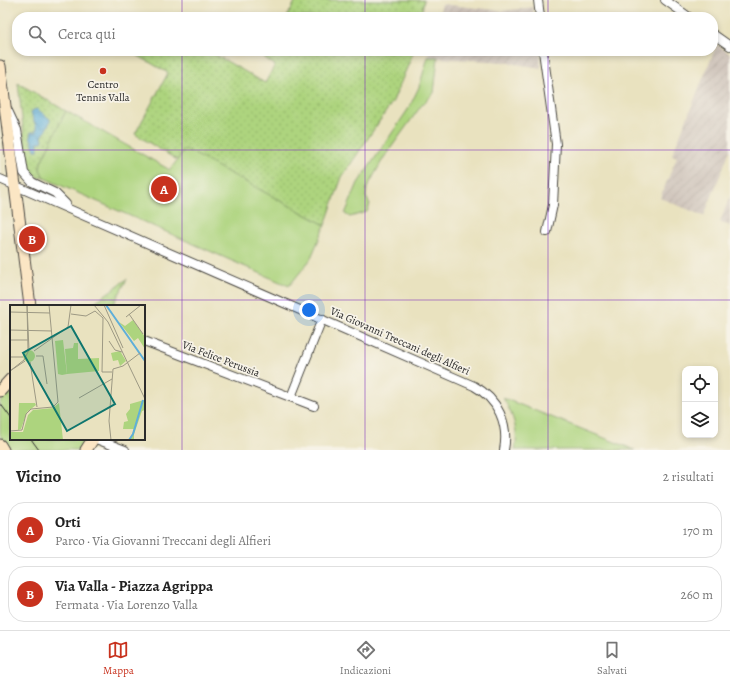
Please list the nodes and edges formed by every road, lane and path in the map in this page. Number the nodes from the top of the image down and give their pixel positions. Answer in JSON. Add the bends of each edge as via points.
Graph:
{"nodes":[{"id":1,"x":538,"y":0,"type":"edge"},
{"id":2,"x":665,"y":0,"type":"edge"},
{"id":3,"x":539,"y":12,"type":"edge"},
{"id":4,"x":682,"y":12,"type":"edge"},
{"id":5,"x":718,"y":38,"type":"edge"},
{"id":6,"x":730,"y":46,"type":"edge"},
{"id":7,"x":544,"y":56,"type":"edge"},
{"id":8,"x":0,"y":66,"type":"edge"},
{"id":9,"x":5,"y":105,"type":"junction"},
{"id":10,"x":0,"y":179,"type":"edge"},
{"id":11,"x":15,"y":185,"type":"junction"},
{"id":12,"x":72,"y":208,"type":"junction"},
{"id":13,"x":547,"y":232,"type":"dead end"},
{"id":14,"x":30,"y":305,"type":"edge"},
{"id":15,"x":322,"y":319,"type":"junction"},
{"id":16,"x":145,"y":341,"type":"edge"},
{"id":17,"x":291,"y":397,"type":"junction"},
{"id":18,"x":314,"y":406,"type":"dead end"},
{"id":19,"x":91,"y":440,"type":"edge"},
{"id":20,"x":99,"y":440,"type":"edge"},
{"id":21,"x":0,"y":445,"type":"edge"},
{"id":22,"x":3,"y":450,"type":"edge"},
{"id":23,"x":86,"y":450,"type":"edge"},
{"id":24,"x":125,"y":450,"type":"edge"},
{"id":25,"x":504,"y":450,"type":"edge"}],
"edges":[{"from":1,"to":3,"type":"street"},
{"from":2,"to":4,"type":"street"},
{"from":5,"to":6,"type":"street"},
{"from":7,"to":13,"type":"street","via":[[556,144],[553,205]]},
{"from":8,"to":9,"type":"main road"},
{"from":9,"to":11,"type":"main road"},
{"from":9,"to":12,"type":"street","name":"Via Giovanni Treccani degli Alfieri","via":[[17,130],[24,173],[32,182],[55,193]]},
{"from":10,"to":11,"type":"street","name":"Via Giovanni Treccani degli Alfieri"},
{"from":11,"to":12,"type":"street","name":"Via Giovanni Treccani degli Alfieri"},
{"from":11,"to":14,"type":"main road"},
{"from":12,"to":15,"type":"street","name":"Via Giovanni Treccani degli Alfieri"},
{"from":15,"to":17,"type":"street"},
{"from":15,"to":25,"type":"street","name":"Via Giovanni Treccani degli Alfieri","via":[[482,390],[494,403],[503,420]]},
{"from":16,"to":17,"type":"street","name":"Via Felice Perussia"},
{"from":17,"to":18,"type":"street","name":"Via Felice Perussia"},
{"from":19,"to":23,"type":"main road"},
{"from":20,"to":24,"type":"street"},
{"from":21,"to":22,"type":"main road"}]}
